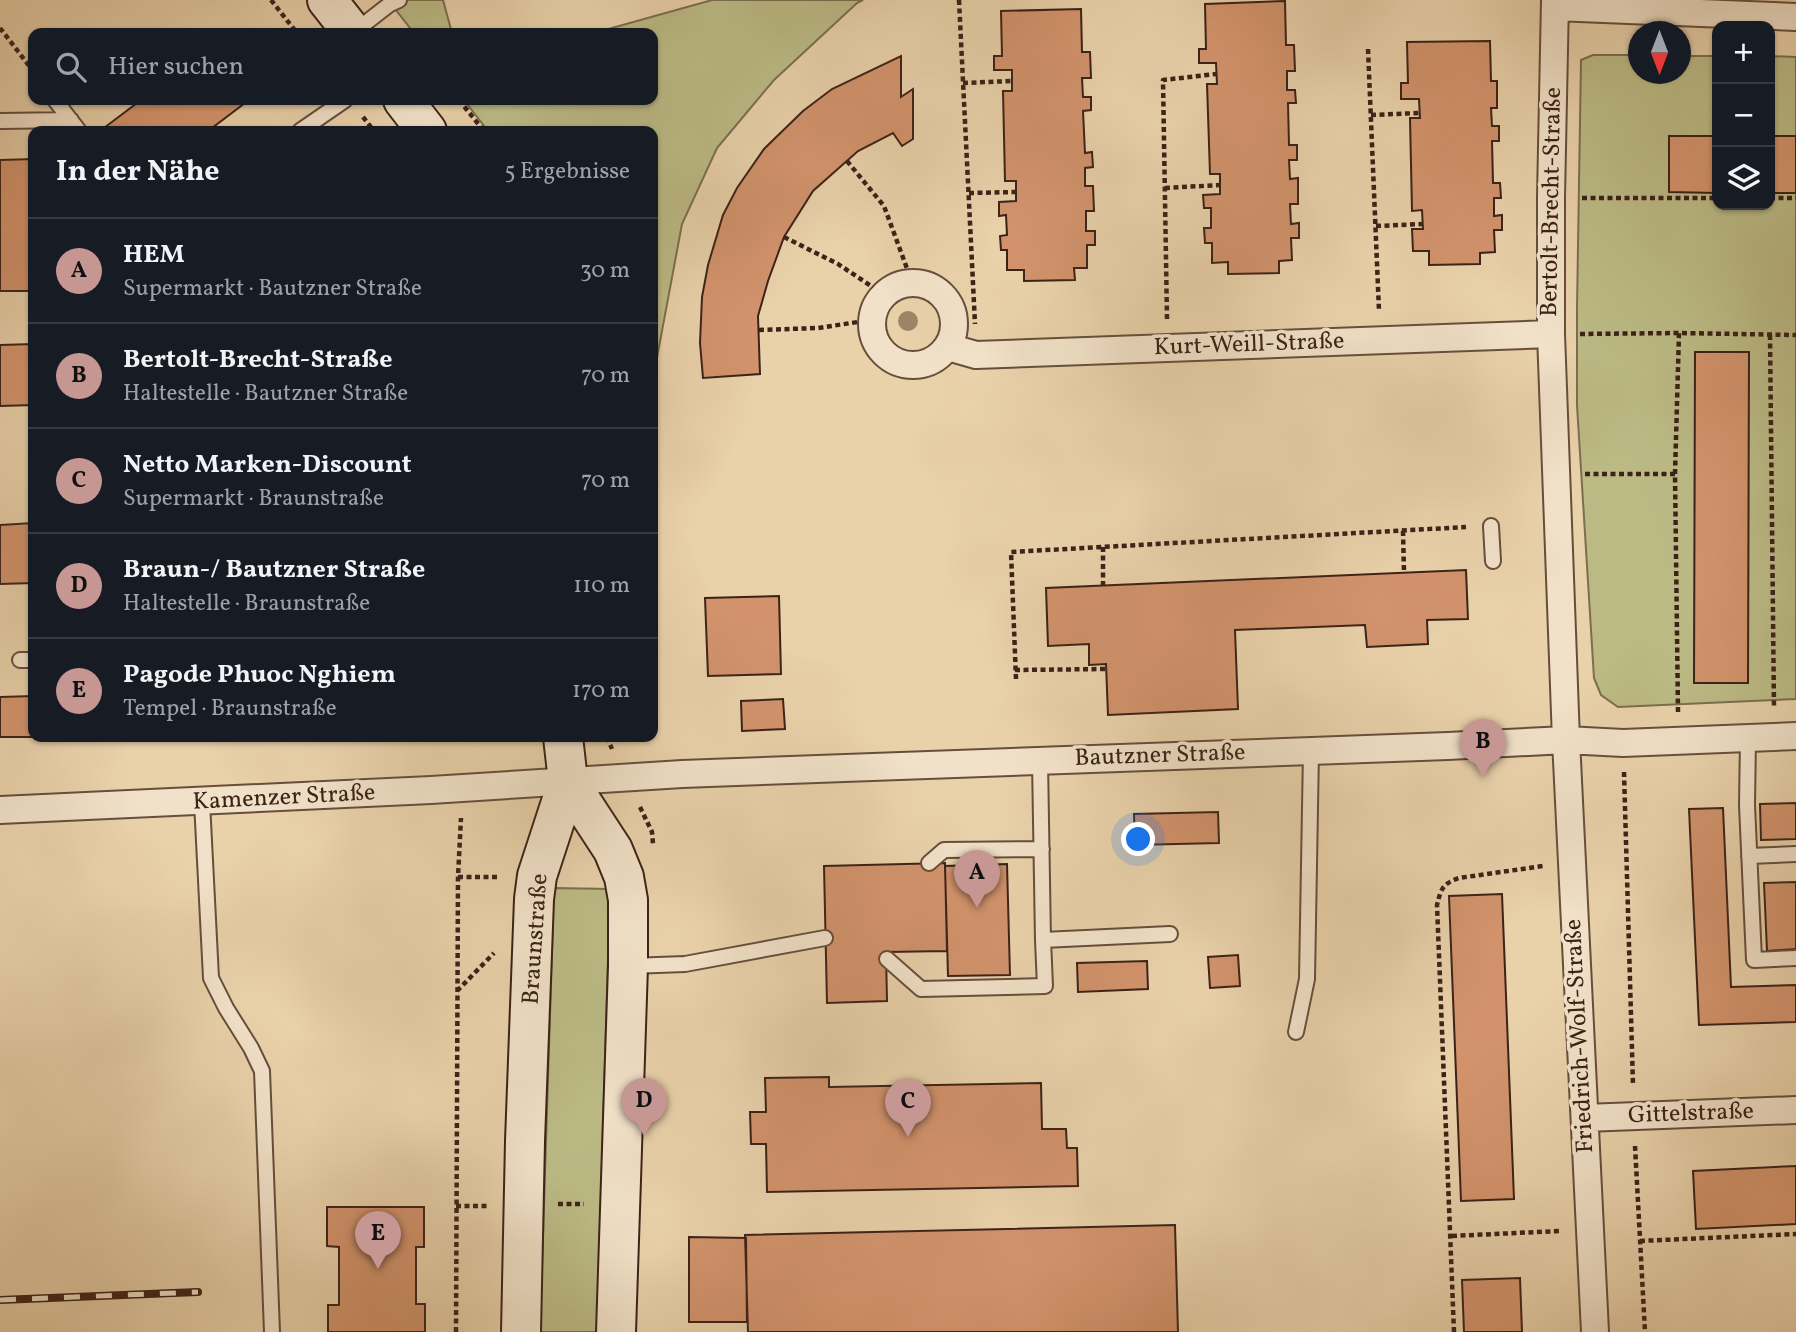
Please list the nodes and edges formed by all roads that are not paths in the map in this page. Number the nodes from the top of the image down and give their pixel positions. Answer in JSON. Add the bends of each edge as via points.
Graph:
{"nodes":[{"id":1,"x":327,"y":0,"type":"edge"},
{"id":2,"x":399,"y":0,"type":"edge"},
{"id":3,"x":1555,"y":4,"type":"edge"},
{"id":4,"x":1796,"y":18,"type":"edge"},
{"id":5,"x":349,"y":28,"type":"edge"},
{"id":6,"x":359,"y":28,"type":"edge"},
{"id":7,"x":59,"y":105,"type":"edge"},
{"id":8,"x":338,"y":105,"type":"edge"},
{"id":9,"x":407,"y":105,"type":"edge"},
{"id":10,"x":0,"y":121,"type":"edge"},
{"id":11,"x":75,"y":126,"type":"edge"},
{"id":12,"x":307,"y":126,"type":"edge"},
{"id":13,"x":423,"y":126,"type":"edge"},
{"id":14,"x":1551,"y":334,"type":"junction"},
{"id":15,"x":948,"y":347,"type":"junction"},
{"id":16,"x":1492,"y":526,"type":"road end"},
{"id":17,"x":1493,"y":561,"type":"dead end"},
{"id":18,"x":1785,"y":737,"type":"edge"},
{"id":19,"x":1748,"y":738,"type":"junction"},
{"id":20,"x":1566,"y":740,"type":"junction"},
{"id":21,"x":564,"y":742,"type":"edge"},
{"id":22,"x":1311,"y":751,"type":"junction"},
{"id":23,"x":1040,"y":761,"type":"junction"},
{"id":24,"x":568,"y":781,"type":"junction"},
{"id":25,"x":202,"y":802,"type":"junction"},
{"id":26,"x":0,"y":810,"type":"edge"},
{"id":27,"x":1042,"y":849,"type":"junction"},
{"id":28,"x":1796,"y":854,"type":"edge"},
{"id":29,"x":1749,"y":856,"type":"junction"},
{"id":30,"x":929,"y":863,"type":"dead end"},
{"id":31,"x":1170,"y":934,"type":"dead end"},
{"id":32,"x":825,"y":938,"type":"dead end"},
{"id":33,"x":1043,"y":940,"type":"junction"},
{"id":34,"x":1796,"y":958,"type":"edge"},
{"id":35,"x":887,"y":959,"type":"dead end"},
{"id":36,"x":628,"y":967,"type":"junction"},
{"id":37,"x":1296,"y":1032,"type":"dead end"},
{"id":38,"x":1796,"y":1110,"type":"edge"},
{"id":39,"x":1585,"y":1118,"type":"junction"},
{"id":40,"x":272,"y":1332,"type":"edge"},
{"id":41,"x":521,"y":1332,"type":"edge"},
{"id":42,"x":616,"y":1332,"type":"edge"},
{"id":43,"x":1595,"y":1332,"type":"edge"}],
"edges":[{"from":1,"to":5,"type":"main road"},
{"from":2,"to":6,"type":"lane"},
{"from":3,"to":4,"type":"street"},
{"from":3,"to":14,"type":"street","name":"Bertolt-Brecht-Straße"},
{"from":7,"to":11,"type":"lane"},
{"from":8,"to":12,"type":"lane"},
{"from":9,"to":13,"type":"main road"},
{"from":10,"to":11,"type":"lane"},
{"from":14,"to":15,"type":"street","name":"Kurt-Weill-Straße","via":[[976,355]]},
{"from":14,"to":20,"type":"street","name":"Bertolt-Brecht-Straße"},
{"from":15,"to":15,"type":"street","via":[[953,335],[952,310],[936,289],[912,282],[883,294],[871,320],[872,334],[887,356],[912,366],[938,357]]},
{"from":16,"to":17,"type":"lane"},
{"from":18,"to":19,"type":"street","name":"Bautzner Straße"},
{"from":19,"to":20,"type":"street","name":"Bautzner Straße","via":[[1623,743]]},
{"from":19,"to":29,"type":"lane"},
{"from":20,"to":22,"type":"street","name":"Bautzner Straße"},
{"from":20,"to":39,"type":"street","name":"Friedrich-Wolf-Straße"},
{"from":21,"to":24,"type":"main road"},
{"from":22,"to":23,"type":"street","name":"Bautzner Straße"},
{"from":22,"to":37,"type":"lane","via":[[1307,979]]},
{"from":23,"to":24,"type":"street","name":"Bautzner Straße"},
{"from":23,"to":27,"type":"lane"},
{"from":24,"to":25,"type":"street","name":"Kamenzer Straße"},
{"from":24,"to":36,"type":"main road","via":[[613,850],[624,877]]},
{"from":24,"to":41,"type":"main road","name":"Braunstraße","via":[[534,899]]},
{"from":25,"to":26,"type":"street","name":"Kamenzer Straße"},
{"from":25,"to":40,"type":"lane","via":[[211,978],[262,1072]]},
{"from":27,"to":30,"type":"lane","via":[[944,850]]},
{"from":27,"to":33,"type":"lane"},
{"from":28,"to":29,"type":"lane"},
{"from":29,"to":34,"type":"lane","via":[[1754,960]]},
{"from":31,"to":33,"type":"lane"},
{"from":32,"to":36,"type":"lane","via":[[685,964]]},
{"from":33,"to":35,"type":"lane","via":[[1045,986],[921,989]]},
{"from":36,"to":42,"type":"main road"},
{"from":38,"to":39,"type":"street","name":"Gittelstraße"},
{"from":39,"to":43,"type":"street","name":"Friedrich-Wolf-Straße"}]}
